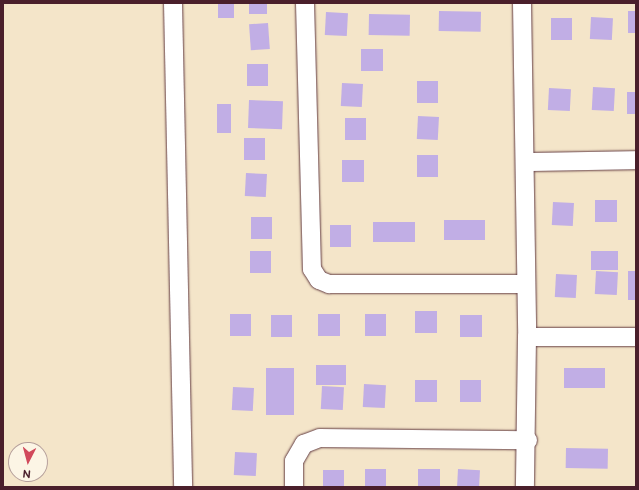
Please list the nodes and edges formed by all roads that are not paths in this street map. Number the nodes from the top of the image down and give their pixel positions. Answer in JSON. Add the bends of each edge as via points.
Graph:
{"nodes":[{"id":1,"x":173,"y":3,"type":"edge"},
{"id":2,"x":305,"y":3,"type":"edge"},
{"id":3,"x":522,"y":3,"type":"edge"},
{"id":4,"x":636,"y":160,"type":"edge"},
{"id":5,"x":526,"y":162,"type":"junction"},
{"id":6,"x":526,"y":284,"type":"junction"},
{"id":7,"x":636,"y":336,"type":"edge"},
{"id":8,"x":527,"y":337,"type":"junction"},
{"id":9,"x":528,"y":440,"type":"junction"},
{"id":10,"x":183,"y":487,"type":"edge"},
{"id":11,"x":294,"y":487,"type":"edge"},
{"id":12,"x":525,"y":487,"type":"edge"}],
"edges":[{"from":1,"to":10,"type":"street"},
{"from":2,"to":6,"type":"street","via":[[312,269],[319,280],[329,284]]},
{"from":3,"to":5,"type":"street"},
{"from":4,"to":5,"type":"street"},
{"from":5,"to":6,"type":"street"},
{"from":6,"to":8,"type":"street"},
{"from":7,"to":8,"type":"street"},
{"from":8,"to":9,"type":"street"},
{"from":9,"to":11,"type":"street","via":[[320,438],[304,444],[294,461]]},
{"from":9,"to":12,"type":"street"}]}
